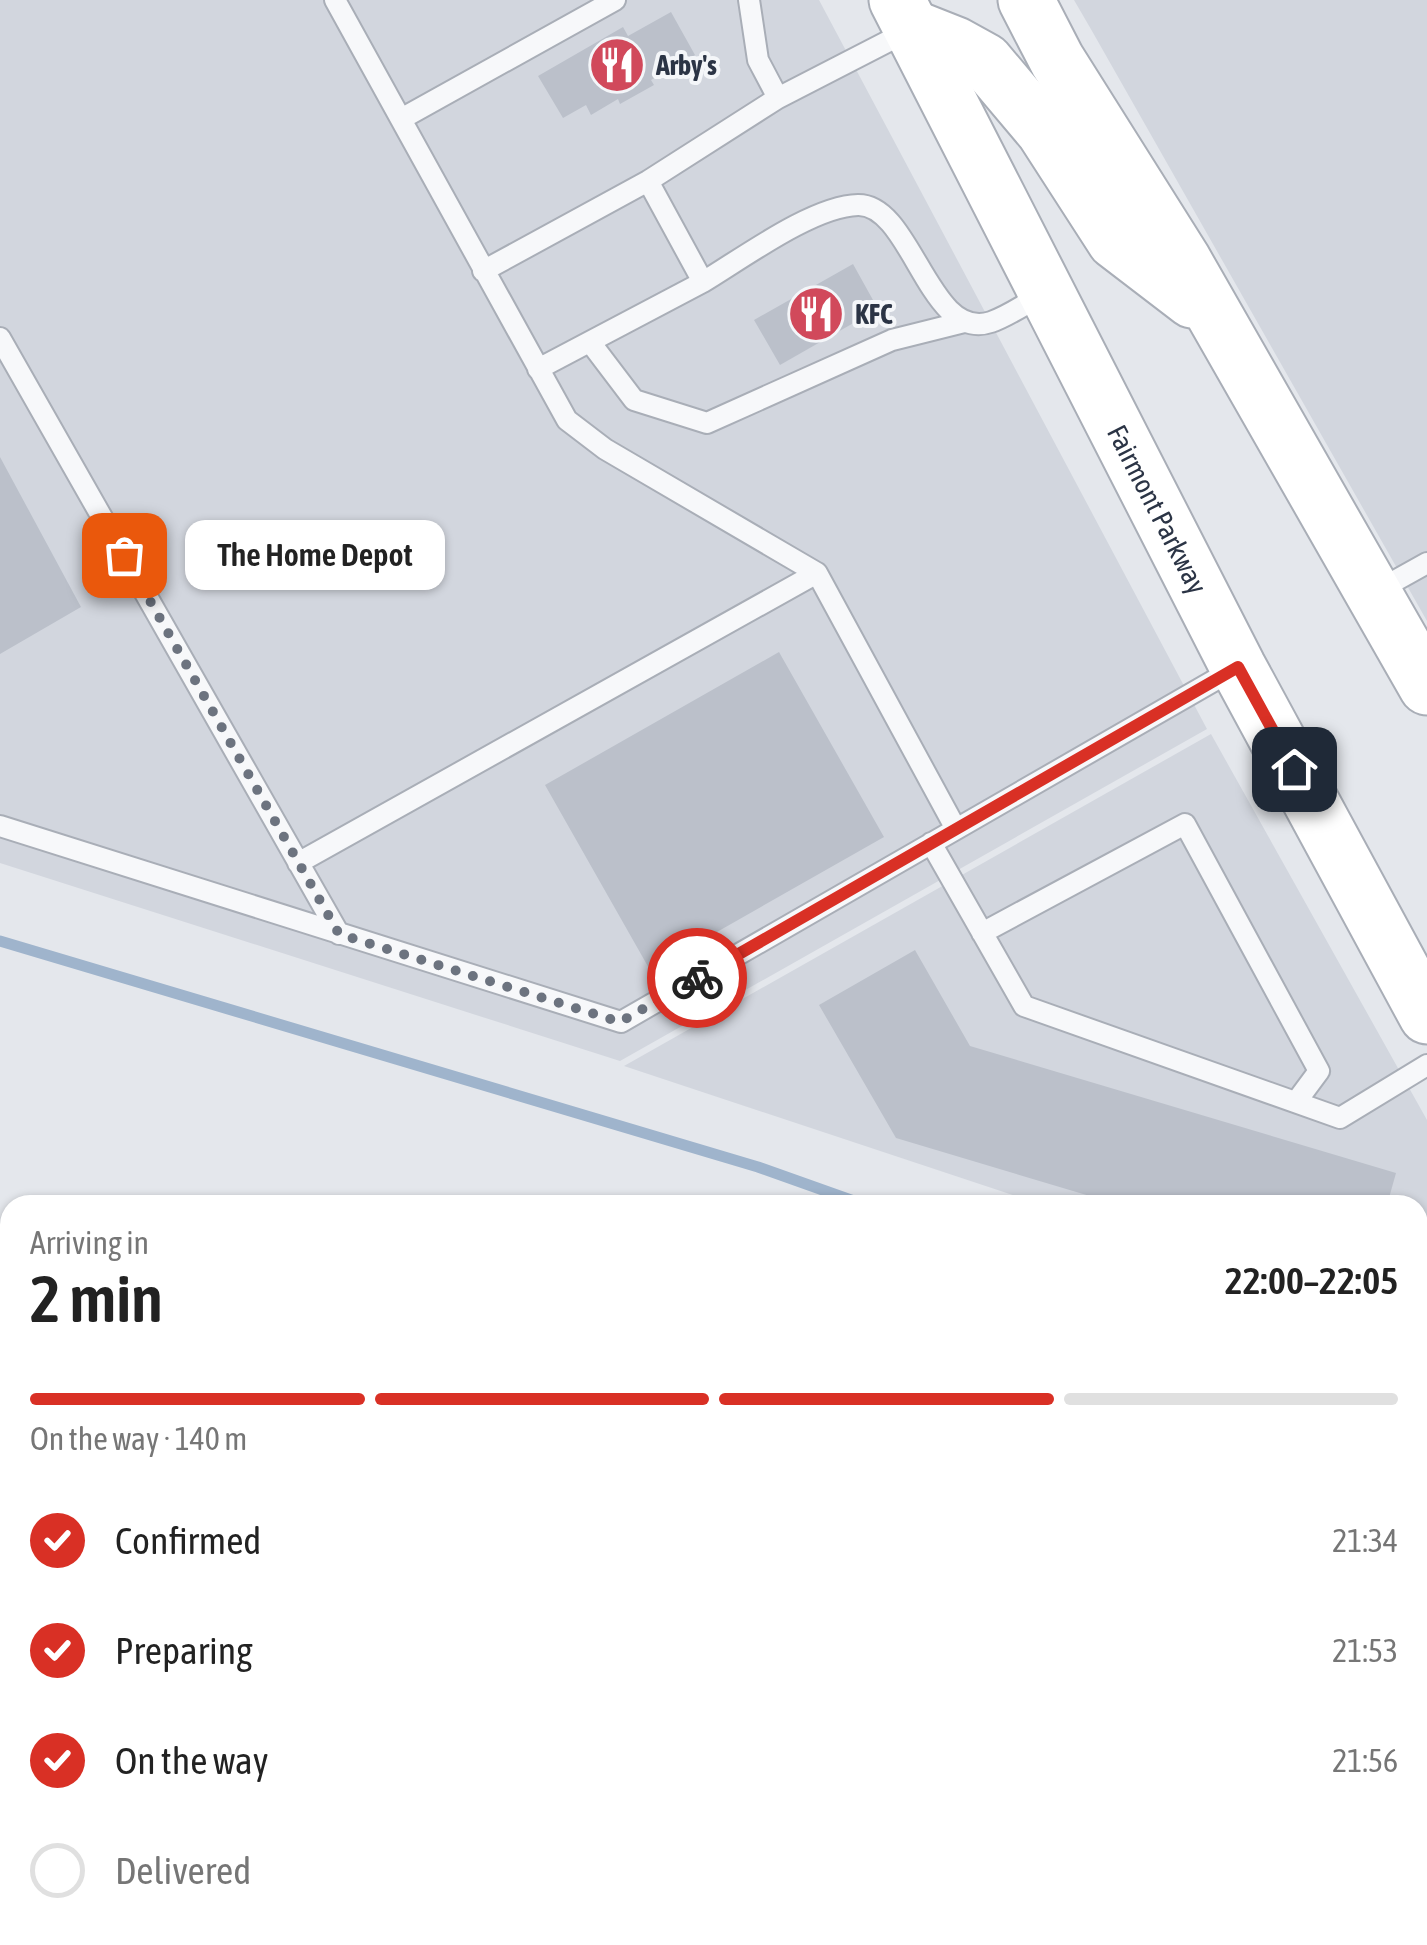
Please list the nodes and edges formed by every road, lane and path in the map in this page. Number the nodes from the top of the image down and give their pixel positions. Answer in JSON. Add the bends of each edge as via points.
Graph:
{"nodes":[{"id":1,"x":335,"y":0,"type":"edge"},
{"id":2,"x":615,"y":0,"type":"edge"},
{"id":3,"x":749,"y":0,"type":"edge"},
{"id":4,"x":1026,"y":0,"type":"edge"},
{"id":5,"x":904,"y":14,"type":"edge"},
{"id":6,"x":778,"y":98,"type":"junction"},
{"id":7,"x":401,"y":119,"type":"junction"},
{"id":8,"x":648,"y":181,"type":"junction"},
{"id":9,"x":483,"y":271,"type":"junction"},
{"id":10,"x":703,"y":282,"type":"junction"},
{"id":11,"x":1046,"y":292,"type":"junction"},
{"id":12,"x":1214,"y":317,"type":"junction"},
{"id":13,"x":964,"y":322,"type":"junction"},
{"id":14,"x":0,"y":338,"type":"edge"},
{"id":15,"x":590,"y":342,"type":"junction"},
{"id":16,"x":538,"y":369,"type":"junction"},
{"id":17,"x":1427,"y":563,"type":"edge"},
{"id":18,"x":816,"y":573,"type":"junction"},
{"id":19,"x":1373,"y":592,"type":"junction"},
{"id":20,"x":1238,"y":667,"type":"junction"},
{"id":21,"x":1427,"y":687,"type":"edge"},
{"id":22,"x":1312,"y":803,"type":"junction"},
{"id":23,"x":0,"y":826,"type":"edge"},
{"id":24,"x":956,"y":829,"type":"junction"},
{"id":25,"x":931,"y":844,"type":"junction"},
{"id":26,"x":298,"y":863,"type":"junction"},
{"id":27,"x":982,"y":933,"type":"junction"},
{"id":28,"x":339,"y":934,"type":"junction"},
{"id":29,"x":1427,"y":938,"type":"edge"},
{"id":30,"x":1427,"y":1016,"type":"edge"},
{"id":31,"x":1427,"y":1065,"type":"edge"},
{"id":32,"x":1296,"y":1102,"type":"junction"}],
"edges":[{"from":1,"to":7,"type":"lane"},
{"from":2,"to":7,"type":"lane"},
{"from":3,"to":6,"type":"lane","via":[[758,60]]},
{"from":4,"to":12,"type":"main road"},
{"from":5,"to":6,"type":"lane"},
{"from":5,"to":11,"type":"main road","name":"Fairmont Parkway"},
{"from":5,"to":12,"type":"main road","via":[[985,61],[1044,131],[1115,241]]},
{"from":6,"to":8,"type":"lane"},
{"from":7,"to":9,"type":"lane"},
{"from":8,"to":9,"type":"lane"},
{"from":8,"to":10,"type":"lane"},
{"from":9,"to":16,"type":"lane"},
{"from":10,"to":13,"type":"lane","via":[[827,209],[863,204],[891,220],[932,292]]},
{"from":10,"to":15,"type":"lane"},
{"from":11,"to":13,"type":"lane","via":[[988,324]]},
{"from":11,"to":20,"type":"main road","name":"Fairmont Parkway"},
{"from":12,"to":19,"type":"main road"},
{"from":13,"to":15,"type":"lane","via":[[892,340],[707,424],[634,400]]},
{"from":14,"to":26,"type":"lane"},
{"from":15,"to":16,"type":"lane"},
{"from":16,"to":18,"type":"lane","via":[[567,420],[606,449]]},
{"from":17,"to":19,"type":"lane"},
{"from":18,"to":24,"type":"lane"},
{"from":18,"to":26,"type":"lane"},
{"from":19,"to":21,"type":"main road"},
{"from":20,"to":22,"type":"main road","name":"Fairmont Parkway"},
{"from":20,"to":24,"type":"lane"},
{"from":22,"to":29,"type":"main road"},
{"from":22,"to":30,"type":"main road","name":"Fairmont Parkway"},
{"from":23,"to":28,"type":"lane"},
{"from":24,"to":25,"type":"lane"},
{"from":25,"to":27,"type":"lane"},
{"from":25,"to":28,"type":"lane","via":[[620,1022]]},
{"from":26,"to":28,"type":"lane"},
{"from":27,"to":32,"type":"lane","via":[[1024,1006]]},
{"from":27,"to":32,"type":"lane","via":[[1185,824],[1318,1071]]},
{"from":31,"to":32,"type":"lane","via":[[1340,1118]]}]}
